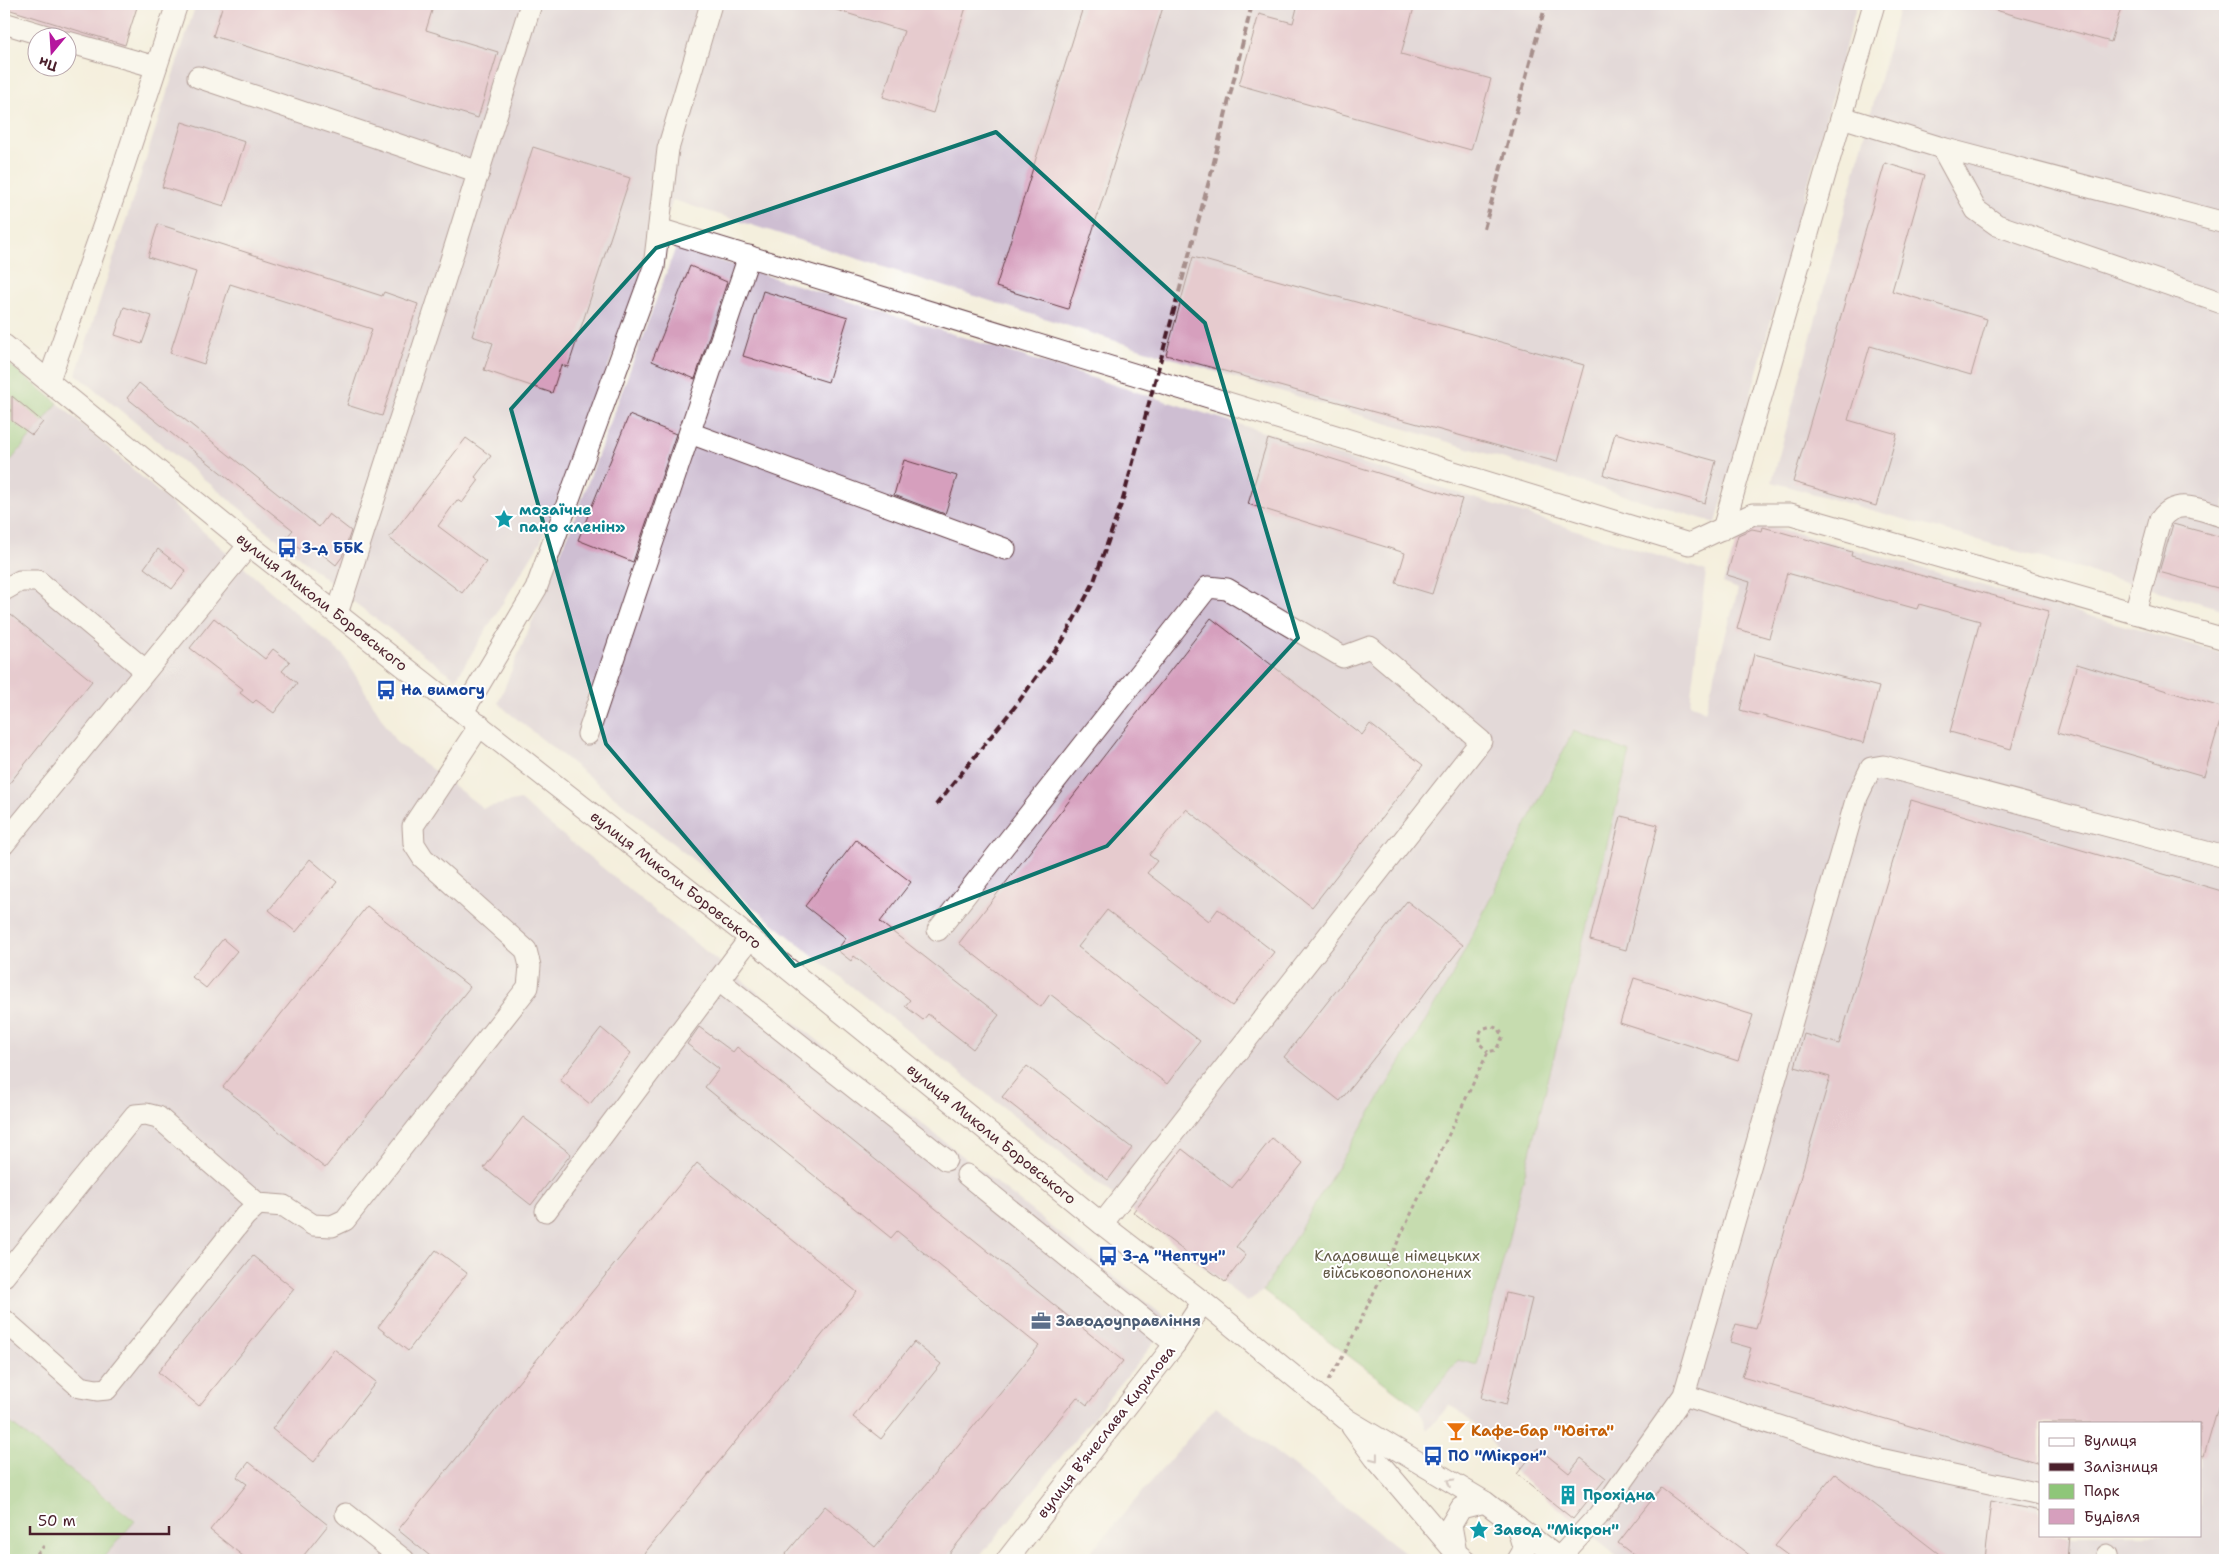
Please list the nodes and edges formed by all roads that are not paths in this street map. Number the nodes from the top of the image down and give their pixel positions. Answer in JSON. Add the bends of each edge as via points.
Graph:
{"nodes":[{"id":1,"x":177,"y":4,"type":"edge"},
{"id":2,"x":531,"y":4,"type":"edge"},
{"id":3,"x":711,"y":4,"type":"edge"},
{"id":4,"x":1874,"y":4,"type":"edge"},
{"id":5,"x":4,"y":24,"type":"edge"},
{"id":6,"x":28,"y":31,"type":"edge"},
{"id":7,"x":78,"y":45,"type":"edge"},
{"id":8,"x":156,"y":67,"type":"junction"},
{"id":9,"x":198,"y":77,"type":"dead end"},
{"id":10,"x":1842,"y":117,"type":"junction"},
{"id":11,"x":1942,"y":148,"type":"junction"},
{"id":12,"x":479,"y":172,"type":"junction"},
{"id":13,"x":2225,"y":222,"type":"edge"},
{"id":14,"x":659,"y":229,"type":"junction"},
{"id":15,"x":749,"y":256,"type":"junction"},
{"id":16,"x":2225,"y":304,"type":"edge"},
{"id":17,"x":4,"y":345,"type":"edge"},
{"id":18,"x":49,"y":380,"type":"junction"},
{"id":19,"x":690,"y":433,"type":"junction"},
{"id":20,"x":2225,"y":517,"type":"edge"},
{"id":21,"x":1723,"y":529,"type":"junction"},
{"id":22,"x":249,"y":545,"type":"junction"},
{"id":23,"x":1005,"y":549,"type":"dead end"},
{"id":24,"x":4,"y":590,"type":"edge"},
{"id":25,"x":2135,"y":613,"type":"junction"},
{"id":26,"x":337,"y":614,"type":"junction"},
{"id":27,"x":2225,"y":639,"type":"edge"},
{"id":28,"x":144,"y":670,"type":"junction"},
{"id":29,"x":463,"y":712,"type":"junction"},
{"id":30,"x":480,"y":725,"type":"junction"},
{"id":31,"x":588,"y":734,"type":"dead end"},
{"id":32,"x":4,"y":844,"type":"edge"},
{"id":33,"x":2225,"y":858,"type":"edge"},
{"id":34,"x":938,"y":930,"type":"dead end"},
{"id":35,"x":750,"y":938,"type":"junction"},
{"id":36,"x":718,"y":980,"type":"junction"},
{"id":37,"x":946,"y":1160,"type":"dead end"},
{"id":38,"x":967,"y":1175,"type":"dead end"},
{"id":39,"x":258,"y":1204,"type":"junction"},
{"id":40,"x":546,"y":1211,"type":"dead end"},
{"id":41,"x":1102,"y":1224,"type":"junction"},
{"id":42,"x":4,"y":1276,"type":"edge"},
{"id":43,"x":1203,"y":1302,"type":"junction"},
{"id":44,"x":4,"y":1320,"type":"edge"},
{"id":45,"x":1175,"y":1344,"type":"junction"},
{"id":46,"x":1684,"y":1395,"type":"junction"},
{"id":47,"x":1346,"y":1419,"type":"junction"},
{"id":48,"x":2039,"y":1494,"type":"edge"},
{"id":49,"x":1484,"y":1502,"type":"junction"},
{"id":50,"x":346,"y":1514,"type":"dead end"},
{"id":51,"x":1517,"y":1526,"type":"junction"},
{"id":52,"x":1460,"y":1557,"type":"edge"},
{"id":53,"x":1560,"y":1559,"type":"edge"},
{"id":54,"x":404,"y":1560,"type":"edge"},
{"id":55,"x":1007,"y":1560,"type":"edge"},
{"id":56,"x":1518,"y":1560,"type":"edge"}],
"edges":[{"from":1,"to":8,"type":"street"},
{"from":2,"to":12,"type":"street"},
{"from":3,"to":14,"type":"street","via":[[668,149]]},
{"from":4,"to":10,"type":"street"},
{"from":5,"to":6,"type":"street"},
{"from":7,"to":8,"type":"street"},
{"from":8,"to":18,"type":"street"},
{"from":9,"to":12,"type":"street"},
{"from":10,"to":11,"type":"street"},
{"from":10,"to":21,"type":"street"},
{"from":11,"to":13,"type":"street"},
{"from":11,"to":16,"type":"street","via":[[1976,210],[1997,225]]},
{"from":12,"to":26,"type":"street"},
{"from":14,"to":15,"type":"street"},
{"from":14,"to":29,"type":"street","via":[[654,267],[536,589]]},
{"from":15,"to":19,"type":"street"},
{"from":15,"to":21,"type":"street","via":[[1688,544]]},
{"from":17,"to":18,"type":"street","name":"вулиця Миколи Боровського"},
{"from":18,"to":22,"type":"street","name":"вулиця Миколи Боровського"},
{"from":19,"to":23,"type":"street"},
{"from":19,"to":31,"type":"street"},
{"from":20,"to":25,"type":"street","via":[[2185,506],[2166,512],[2160,520]]},
{"from":21,"to":25,"type":"street","via":[[1753,514],[1791,514]]},
{"from":22,"to":26,"type":"street","name":"вулиця Миколи Боровського"},
{"from":22,"to":28,"type":"street"},
{"from":24,"to":28,"type":"street","via":[[20,581],[38,581]]},
{"from":25,"to":27,"type":"street"},
{"from":26,"to":29,"type":"street","name":"вулиця Миколи Боровського"},
{"from":28,"to":32,"type":"street"},
{"from":29,"to":30,"type":"street","name":"вулиця Миколи Боровського"},
{"from":30,"to":35,"type":"street","name":"вулиця Миколи Боровського"},
{"from":30,"to":39,"type":"street","via":[[413,826],[414,844],[423,858],[526,950],[530,966],[528,987],[345,1220],[332,1226],[313,1225],[284,1206]]},
{"from":33,"to":46,"type":"street","via":[[1883,766],[1871,768],[1857,797]]},
{"from":34,"to":41,"type":"street","via":[[1208,587],[1227,588],[1343,657],[1370,647],[1481,741]]},
{"from":35,"to":36,"type":"street"},
{"from":35,"to":41,"type":"street","name":"вулиця Миколи Боровського"},
{"from":36,"to":37,"type":"street"},
{"from":36,"to":40,"type":"street"},
{"from":38,"to":45,"type":"street"},
{"from":39,"to":42,"type":"street","via":[[158,1117],[135,1115]]},
{"from":39,"to":44,"type":"street","via":[[107,1388],[80,1387]]},
{"from":41,"to":43,"type":"street","name":"вулиця Миколи Боровського"},
{"from":43,"to":45,"type":"street","name":"вулиця Вʼячеслава Кирилова"},
{"from":43,"to":47,"type":"street","name":"вулиця Миколи Боровського"},
{"from":45,"to":55,"type":"street","name":"вулиця Вʼячеслава Кирилова"},
{"from":46,"to":48,"type":"street","via":[[1880,1459]]},
{"from":46,"to":53,"type":"street","via":[[1598,1516]]},
{"from":49,"to":47,"type":"street","name":"вулиця Миколи Боровського","one_way":true},
{"from":47,"to":52,"type":"street","name":"вулиця Миколи Боровського","one_way":true},
{"from":49,"to":51,"type":"street","name":"вулиця Миколи Боровського"},
{"from":49,"to":52,"type":"street","via":[[1461,1508],[1451,1525]]},
{"from":50,"to":54,"type":"street"},
{"from":51,"to":53,"type":"street","name":"вулиця Миколи Боровського"},
{"from":51,"to":56,"type":"street","via":[[1524,1550]]}]}
